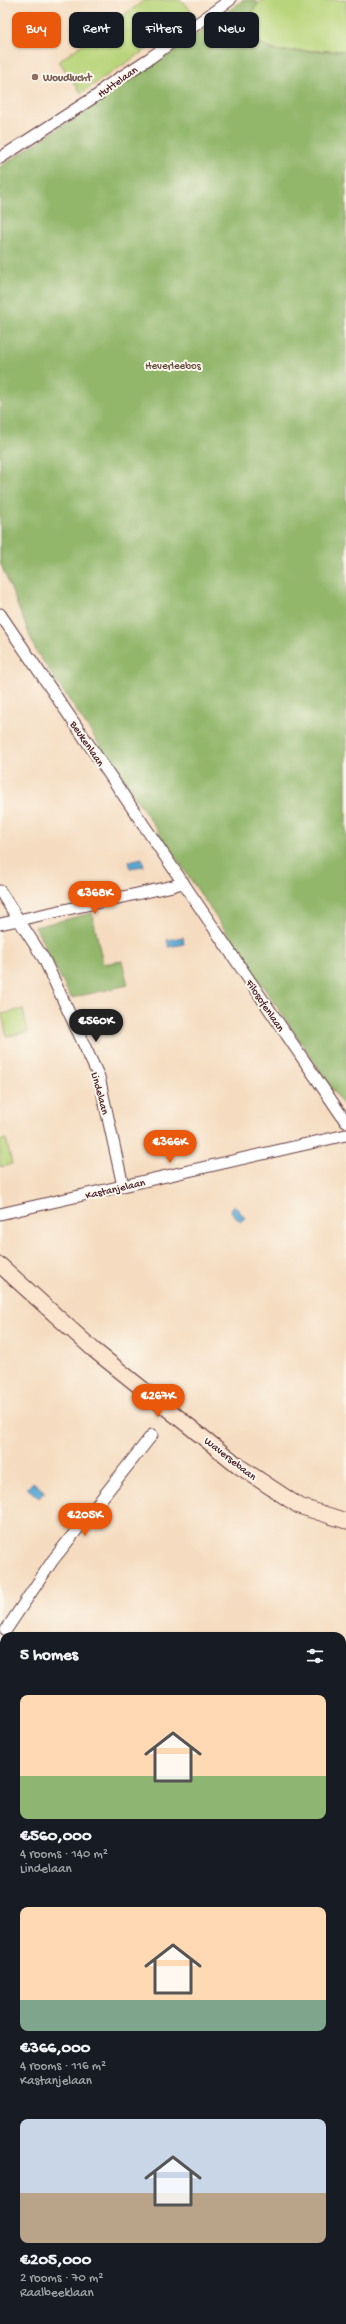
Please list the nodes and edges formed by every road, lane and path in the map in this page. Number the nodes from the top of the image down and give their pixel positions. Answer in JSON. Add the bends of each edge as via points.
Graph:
{"nodes":[{"id":1,"x":230,"y":0,"type":"edge"},
{"id":2,"x":0,"y":158,"type":"edge"},
{"id":3,"x":0,"y":614,"type":"edge"},
{"id":4,"x":182,"y":881,"type":"junction"},
{"id":5,"x":0,"y":891,"type":"edge"},
{"id":6,"x":20,"y":920,"type":"junction"},
{"id":7,"x":0,"y":924,"type":"edge"},
{"id":8,"x":346,"y":1122,"type":"edge"},
{"id":9,"x":346,"y":1135,"type":"edge"},
{"id":10,"x":123,"y":1186,"type":"junction"},
{"id":11,"x":0,"y":1214,"type":"edge"},
{"id":12,"x":0,"y":1265,"type":"edge"},
{"id":13,"x":152,"y":1434,"type":"dead end"},
{"id":14,"x":346,"y":1521,"type":"edge"},
{"id":15,"x":7,"y":1631,"type":"edge"}],
"edges":[{"from":1,"to":2,"type":"street","name":"Huttelaan","via":[[99,94]]},
{"from":3,"to":4,"type":"street","name":"Beukenlaan"},
{"from":4,"to":6,"type":"street","via":[[173,886]]},
{"from":4,"to":8,"type":"street","name":"Filosofenlaan"},
{"from":5,"to":6,"type":"street","name":"Lindelaan"},
{"from":6,"to":7,"type":"street"},
{"from":6,"to":10,"type":"street","name":"Lindelaan","via":[[44,959],[99,1077]]},
{"from":9,"to":10,"type":"street","name":"Kastanjelaan"},
{"from":10,"to":11,"type":"street","name":"Kastanjelaan"},
{"from":12,"to":14,"type":"street","name":"Waversebaan","via":[[94,1350],[240,1467],[299,1506]]},
{"from":13,"to":15,"type":"street","via":[[83,1520]]}]}
